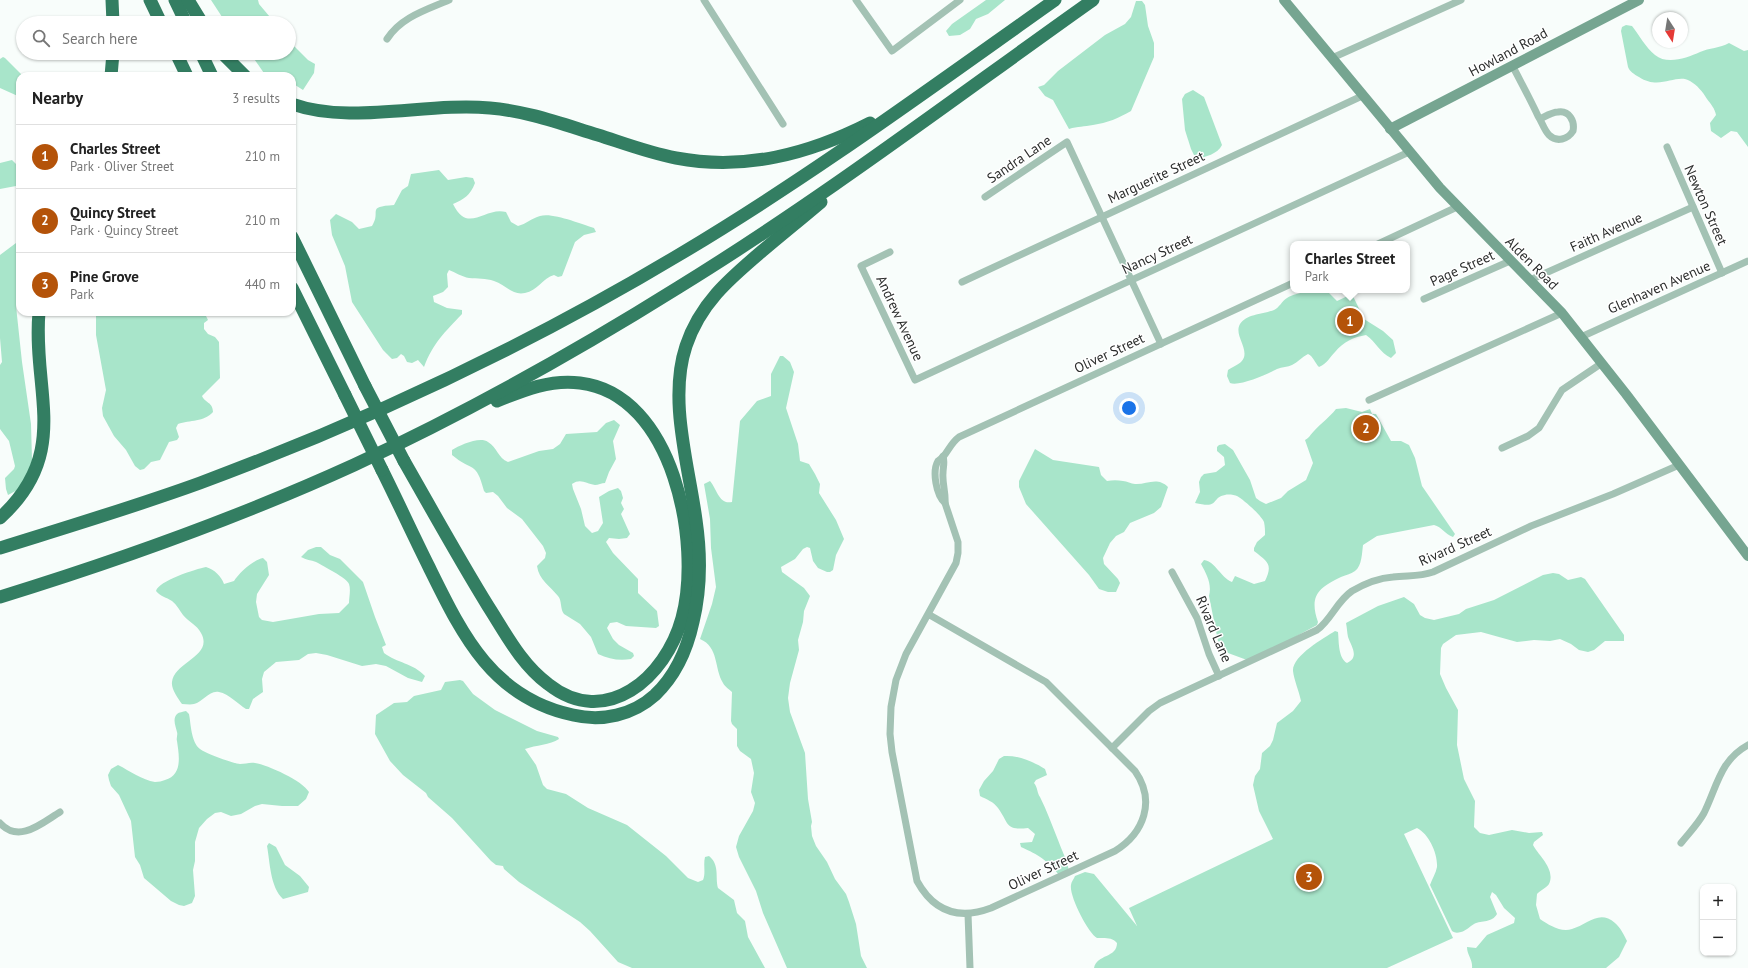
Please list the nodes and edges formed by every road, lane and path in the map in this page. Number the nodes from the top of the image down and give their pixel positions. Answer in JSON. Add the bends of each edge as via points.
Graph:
{"nodes":[{"id":1,"x":112,"y":0,"type":"edge"},
{"id":2,"x":150,"y":0,"type":"edge"},
{"id":3,"x":175,"y":0,"type":"edge"},
{"id":4,"x":188,"y":0,"type":"edge"},
{"id":5,"x":449,"y":0,"type":"edge"},
{"id":6,"x":704,"y":0,"type":"edge"},
{"id":7,"x":856,"y":0,"type":"edge"},
{"id":8,"x":960,"y":0,"type":"edge"},
{"id":9,"x":1055,"y":0,"type":"edge"},
{"id":10,"x":1093,"y":0,"type":"edge"},
{"id":11,"x":1286,"y":0,"type":"edge"},
{"id":12,"x":1461,"y":0,"type":"edge"},
{"id":13,"x":1639,"y":0,"type":"edge"},
{"id":14,"x":113,"y":16,"type":"edge"},
{"id":15,"x":158,"y":16,"type":"edge"},
{"id":16,"x":183,"y":16,"type":"edge"},
{"id":17,"x":198,"y":16,"type":"edge"},
{"id":18,"x":388,"y":39,"type":"dead end"},
{"id":19,"x":1332,"y":58,"type":"junction"},
{"id":20,"x":112,"y":60,"type":"edge"},
{"id":21,"x":179,"y":60,"type":"edge"},
{"id":22,"x":204,"y":60,"type":"edge"},
{"id":23,"x":229,"y":60,"type":"edge"},
{"id":24,"x":1512,"y":65,"type":"junction"},
{"id":25,"x":111,"y":72,"type":"edge"},
{"id":26,"x":185,"y":72,"type":"edge"},
{"id":27,"x":210,"y":72,"type":"edge"},
{"id":28,"x":240,"y":72,"type":"edge"},
{"id":29,"x":1362,"y":96,"type":"junction"},
{"id":30,"x":915,"y":100,"type":"junction"},
{"id":31,"x":296,"y":105,"type":"edge"},
{"id":32,"x":1540,"y":119,"type":"junction"},
{"id":33,"x":783,"y":124,"type":"dead end"},
{"id":34,"x":1390,"y":129,"type":"junction"},
{"id":35,"x":1667,"y":147,"type":"dead end"},
{"id":36,"x":1409,"y":152,"type":"junction"},
{"id":37,"x":870,"y":158,"type":"junction"},
{"id":38,"x":985,"y":197,"type":"dead end"},
{"id":39,"x":1693,"y":207,"type":"junction"},
{"id":40,"x":1458,"y":208,"type":"junction"},
{"id":41,"x":1102,"y":217,"type":"junction"},
{"id":42,"x":1385,"y":241,"type":"edge"},
{"id":43,"x":296,"y":245,"type":"edge"},
{"id":44,"x":890,"y":252,"type":"dead end"},
{"id":45,"x":1510,"y":261,"type":"junction"},
{"id":46,"x":1748,"y":261,"type":"edge"},
{"id":47,"x":1722,"y":273,"type":"junction"},
{"id":48,"x":1132,"y":280,"type":"junction"},
{"id":49,"x":1530,"y":280,"type":"junction"},
{"id":50,"x":962,"y":282,"type":"dead end"},
{"id":51,"x":1290,"y":284,"type":"edge"},
{"id":52,"x":296,"y":296,"type":"edge"},
{"id":53,"x":1424,"y":298,"type":"dead end"},
{"id":54,"x":1562,"y":314,"type":"junction"},
{"id":55,"x":39,"y":316,"type":"edge"},
{"id":56,"x":1581,"y":337,"type":"junction"},
{"id":57,"x":1161,"y":344,"type":"junction"},
{"id":58,"x":1602,"y":363,"type":"junction"},
{"id":59,"x":915,"y":380,"type":"joint"},
{"id":60,"x":1369,"y":400,"type":"dead end"},
{"id":61,"x":416,"y":434,"type":"junction"},
{"id":62,"x":1502,"y":448,"type":"dead end"},
{"id":63,"x":1679,"y":465,"type":"junction"},
{"id":64,"x":0,"y":518,"type":"edge"},
{"id":65,"x":0,"y":548,"type":"edge"},
{"id":66,"x":1748,"y":556,"type":"edge"},
{"id":67,"x":1172,"y":572,"type":"dead end"},
{"id":68,"x":0,"y":597,"type":"edge"},
{"id":69,"x":928,"y":614,"type":"junction"},
{"id":70,"x":1219,"y":676,"type":"junction"},
{"id":71,"x":1748,"y":745,"type":"edge"},
{"id":72,"x":1112,"y":748,"type":"junction"},
{"id":73,"x":60,"y":812,"type":"dead end"},
{"id":74,"x":0,"y":823,"type":"edge"},
{"id":75,"x":1681,"y":843,"type":"dead end"},
{"id":76,"x":968,"y":914,"type":"junction"},
{"id":77,"x":970,"y":968,"type":"edge"}],
"edges":[{"from":1,"to":14,"type":"highway"},
{"from":2,"to":15,"type":"highway"},
{"from":3,"to":16,"type":"highway"},
{"from":4,"to":17,"type":"highway"},
{"from":5,"to":18,"type":"street","via":[[403,21]]},
{"from":6,"to":33,"type":"street"},
{"from":7,"to":8,"type":"street","via":[[892,51]]},
{"from":9,"to":30,"type":"highway"},
{"from":10,"to":37,"type":"highway"},
{"from":11,"to":19,"type":"main road","name":"Alden Road"},
{"from":12,"to":19,"type":"street"},
{"from":13,"to":24,"type":"main road","name":"Howland Road"},
{"from":19,"to":29,"type":"main road","name":"Alden Road"},
{"from":20,"to":25,"type":"highway"},
{"from":21,"to":26,"type":"highway"},
{"from":22,"to":27,"type":"highway"},
{"from":23,"to":28,"type":"highway"},
{"from":24,"to":32,"type":"street"},
{"from":24,"to":34,"type":"main road","name":"Howland Road"},
{"from":29,"to":34,"type":"main road","name":"Alden Road"},
{"from":29,"to":41,"type":"street","name":"Marguerite Street"},
{"from":30,"to":31,"type":"highway","via":[[854,131],[815,147],[763,160],[725,163],[674,158],[503,109],[457,107],[333,112]]},
{"from":30,"to":65,"type":"highway","via":[[793,184],[692,248],[603,299],[483,362],[366,416],[244,466],[132,506]]},
{"from":32,"to":32,"type":"street","via":[[1549,135],[1556,139],[1565,139],[1573,131],[1572,119],[1563,112]]},
{"from":34,"to":36,"type":"main road","name":"Alden Road"},
{"from":35,"to":39,"type":"street","name":"Newton Street"},
{"from":36,"to":40,"type":"main road","name":"Alden Road"},
{"from":36,"to":48,"type":"street","name":"Nancy Street"},
{"from":37,"to":52,"type":"highway","bridge":true,"via":[[723,286],[707,305],[690,336],[680,370],[678,394],[699,538],[700,569],[692,628],[671,677],[648,701],[616,715],[580,717],[558,711],[535,701],[504,681],[479,656],[458,624]]},
{"from":37,"to":61,"type":"highway","via":[[749,242],[653,303],[544,367]]},
{"from":38,"to":41,"type":"street","name":"Sandra Lane","via":[[1067,142]]},
{"from":39,"to":47,"type":"street","name":"Newton Street"},
{"from":39,"to":49,"type":"street","name":"Faith Avenue"},
{"from":40,"to":42,"type":"street"},
{"from":40,"to":45,"type":"main road","name":"Alden Road"},
{"from":41,"to":48,"type":"street"},
{"from":41,"to":50,"type":"street","name":"Marguerite Street"},
{"from":43,"to":61,"type":"highway","bridge":true,"via":[[404,461],[458,556],[526,664],[557,691],[586,701],[624,695],[649,677],[670,648],[682,618],[688,583],[688,544],[682,503],[669,463],[648,427],[631,407],[612,393],[590,385],[554,382],[514,394]]},
{"from":44,"to":59,"type":"street","name":"Andrew Avenue","via":[[861,266]]},
{"from":45,"to":49,"type":"main road","name":"Alden Road"},
{"from":45,"to":53,"type":"street","name":"Page Street"},
{"from":46,"to":47,"type":"street","name":"Glenhaven Avenue"},
{"from":47,"to":56,"type":"street","name":"Glenhaven Avenue"},
{"from":48,"to":57,"type":"street"},
{"from":48,"to":59,"type":"street","name":"Nancy Street"},
{"from":49,"to":54,"type":"main road","name":"Alden Road"},
{"from":51,"to":57,"type":"street","name":"Oliver Street"},
{"from":54,"to":56,"type":"main road","name":"Alden Road"},
{"from":54,"to":60,"type":"street"},
{"from":55,"to":64,"type":"highway","via":[[38,344],[45,419],[42,447],[37,465],[27,484]]},
{"from":56,"to":58,"type":"main road","name":"Alden Road"},
{"from":57,"to":69,"type":"street","name":"Oliver Street","via":[[964,434],[952,444],[938,461],[936,480],[940,498],[945,503],[956,537],[958,558],[952,574]]},
{"from":58,"to":62,"type":"street","via":[[1562,390],[1539,428]]},
{"from":58,"to":63,"type":"main road","name":"Alden Road"},
{"from":61,"to":68,"type":"highway","via":[[332,474],[230,516]]},
{"from":63,"to":66,"type":"main road","name":"Alden Road"},
{"from":63,"to":70,"type":"street","name":"Rivard Street","via":[[1531,526],[1433,572],[1419,577],[1386,577],[1368,583],[1348,595],[1330,619],[1317,630]]},
{"from":67,"to":70,"type":"street","name":"Rivard Lane","via":[[1197,618]]},
{"from":69,"to":72,"type":"street","name":"Oliver Street","via":[[1046,682]]},
{"from":69,"to":76,"type":"street","name":"Oliver Street","via":[[906,654],[896,680],[891,707],[892,748],[917,881],[938,906],[950,912]]},
{"from":70,"to":72,"type":"street","name":"Rivard Street","via":[[1155,707]]},
{"from":71,"to":75,"type":"street","via":[[1739,750],[1725,765],[1703,814]]},
{"from":72,"to":76,"type":"street","name":"Oliver Street","via":[[1135,771],[1143,788],[1144,815],[1134,836],[1115,851],[991,908]]},
{"from":73,"to":74,"type":"street","via":[[35,828],[18,833],[8,830]]},
{"from":76,"to":77,"type":"street"}]}
